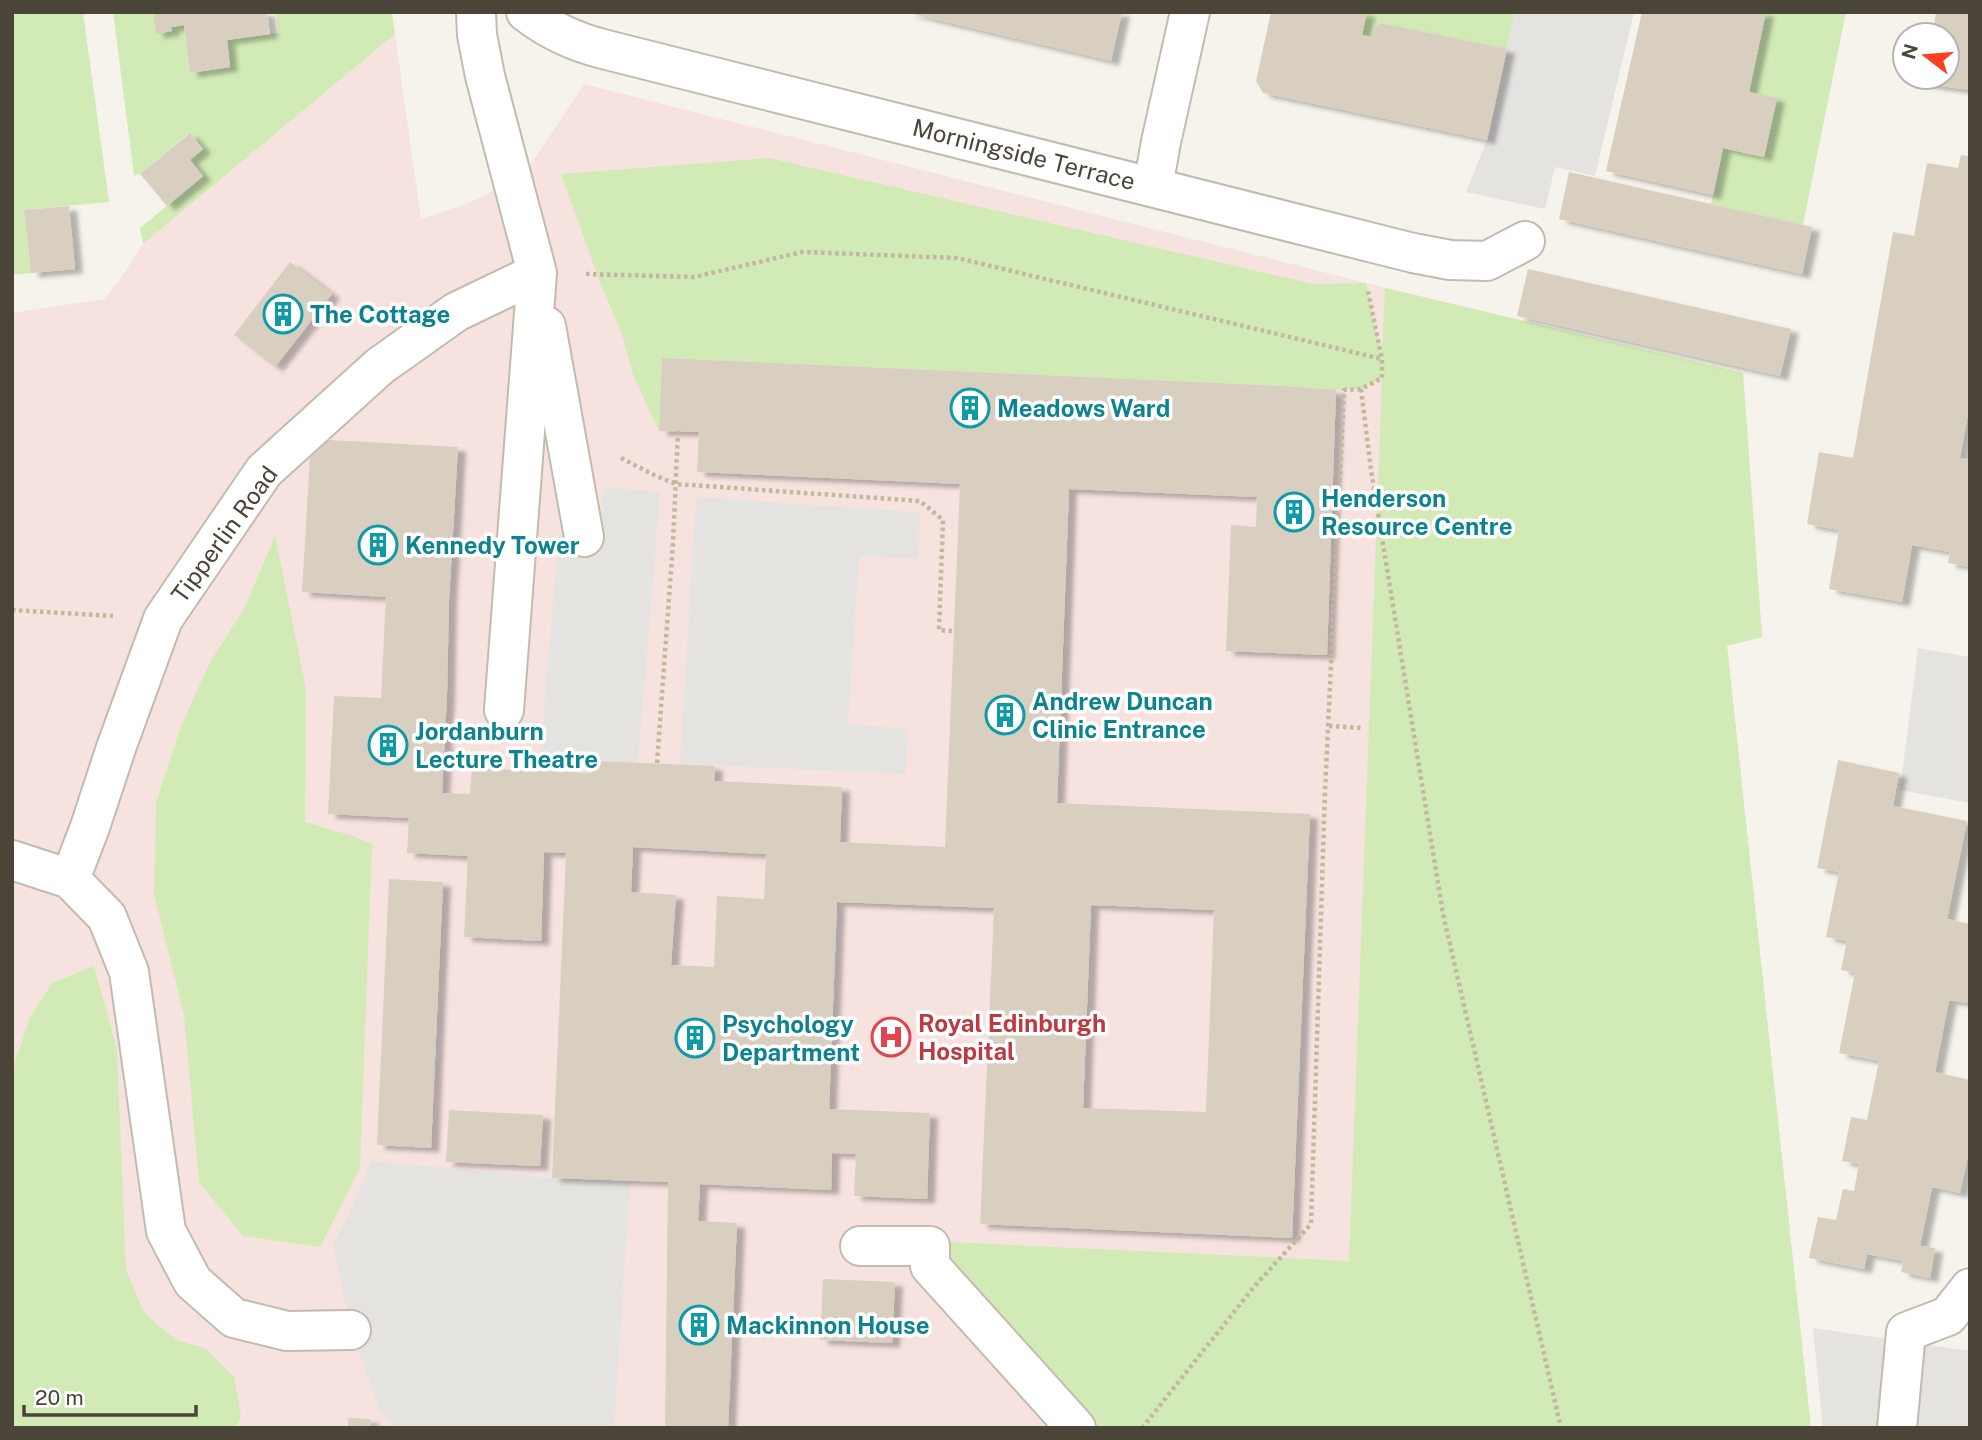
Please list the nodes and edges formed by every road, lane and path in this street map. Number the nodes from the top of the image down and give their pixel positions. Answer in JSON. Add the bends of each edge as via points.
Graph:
{"nodes":[{"id":1,"x":476,"y":12,"type":"edge"},
{"id":2,"x":1190,"y":12,"type":"edge"},
{"id":3,"x":533,"y":17,"type":"edge"},
{"id":4,"x":485,"y":76,"type":"junction"},
{"id":5,"x":1153,"y":187,"type":"junction"},
{"id":6,"x":1525,"y":240,"type":"dead end"},
{"id":7,"x":1378,"y":244,"type":"junction"},
{"id":8,"x":537,"y":273,"type":"junction"},
{"id":9,"x":1382,"y":359,"type":"junction"},
{"id":10,"x":1362,"y":389,"type":"junction"},
{"id":11,"x":678,"y":431,"type":"dead end"},
{"id":12,"x":621,"y":459,"type":"dead end"},
{"id":13,"x":676,"y":484,"type":"junction"},
{"id":14,"x":584,"y":537,"type":"dead end"},
{"id":15,"x":12,"y":610,"type":"edge"},
{"id":16,"x":163,"y":619,"type":"junction"},
{"id":17,"x":954,"y":631,"type":"dead end"},
{"id":18,"x":504,"y":710,"type":"dead end"},
{"id":19,"x":1329,"y":726,"type":"junction"},
{"id":20,"x":1363,"y":728,"type":"dead end"},
{"id":21,"x":657,"y":763,"type":"dead end"},
{"id":22,"x":12,"y":860,"type":"edge"},
{"id":23,"x":70,"y":879,"type":"junction"},
{"id":24,"x":860,"y":1246,"type":"dead end"},
{"id":25,"x":1970,"y":1288,"type":"edge"},
{"id":26,"x":351,"y":1330,"type":"dead end"},
{"id":27,"x":1076,"y":1428,"type":"edge"},
{"id":28,"x":1142,"y":1428,"type":"edge"},
{"id":29,"x":1562,"y":1428,"type":"edge"},
{"id":30,"x":1897,"y":1428,"type":"edge"}],
"edges":[{"from":1,"to":4,"type":"street"},
{"from":2,"to":5,"type":"street"},
{"from":3,"to":4,"type":"street","via":[[498,46]]},
{"from":3,"to":5,"type":"street","name":"Morningside Terrace","via":[[603,50]]},
{"from":4,"to":8,"type":"street"},
{"from":5,"to":7,"type":"street","name":"Morningside Terrace"},
{"from":6,"to":7,"type":"street","name":"Morningside Terrace","via":[[1487,261],[1450,260]]},
{"from":7,"to":9,"type":"path","via":[[1366,284]]},
{"from":8,"to":9,"type":"path","via":[[694,277],[802,252],[957,258]]},
{"from":8,"to":14,"type":"street"},
{"from":8,"to":16,"type":"street","name":"Tipperlin Road","via":[[456,312],[380,366],[264,471]]},
{"from":8,"to":18,"type":"street"},
{"from":9,"to":10,"type":"path","via":[[1382,378]]},
{"from":10,"to":19,"type":"path","via":[[1344,390]]},
{"from":10,"to":29,"type":"path","via":[[1443,914]]},
{"from":11,"to":13,"type":"path"},
{"from":12,"to":13,"type":"path"},
{"from":13,"to":17,"type":"path","via":[[920,501],[943,520],[939,630]]},
{"from":13,"to":21,"type":"path"},
{"from":15,"to":16,"type":"path"},
{"from":16,"to":23,"type":"street","name":"Tipperlin Road"},
{"from":19,"to":20,"type":"path"},
{"from":19,"to":28,"type":"path","via":[[1311,1224],[1253,1288]]},
{"from":22,"to":23,"type":"street"},
{"from":23,"to":26,"type":"street","via":[[107,917],[129,972],[166,1231],[194,1282],[234,1318],[287,1332]]},
{"from":24,"to":27,"type":"street","via":[[930,1246],[930,1266]]},
{"from":25,"to":30,"type":"street","via":[[1948,1316],[1906,1332]]}]}
